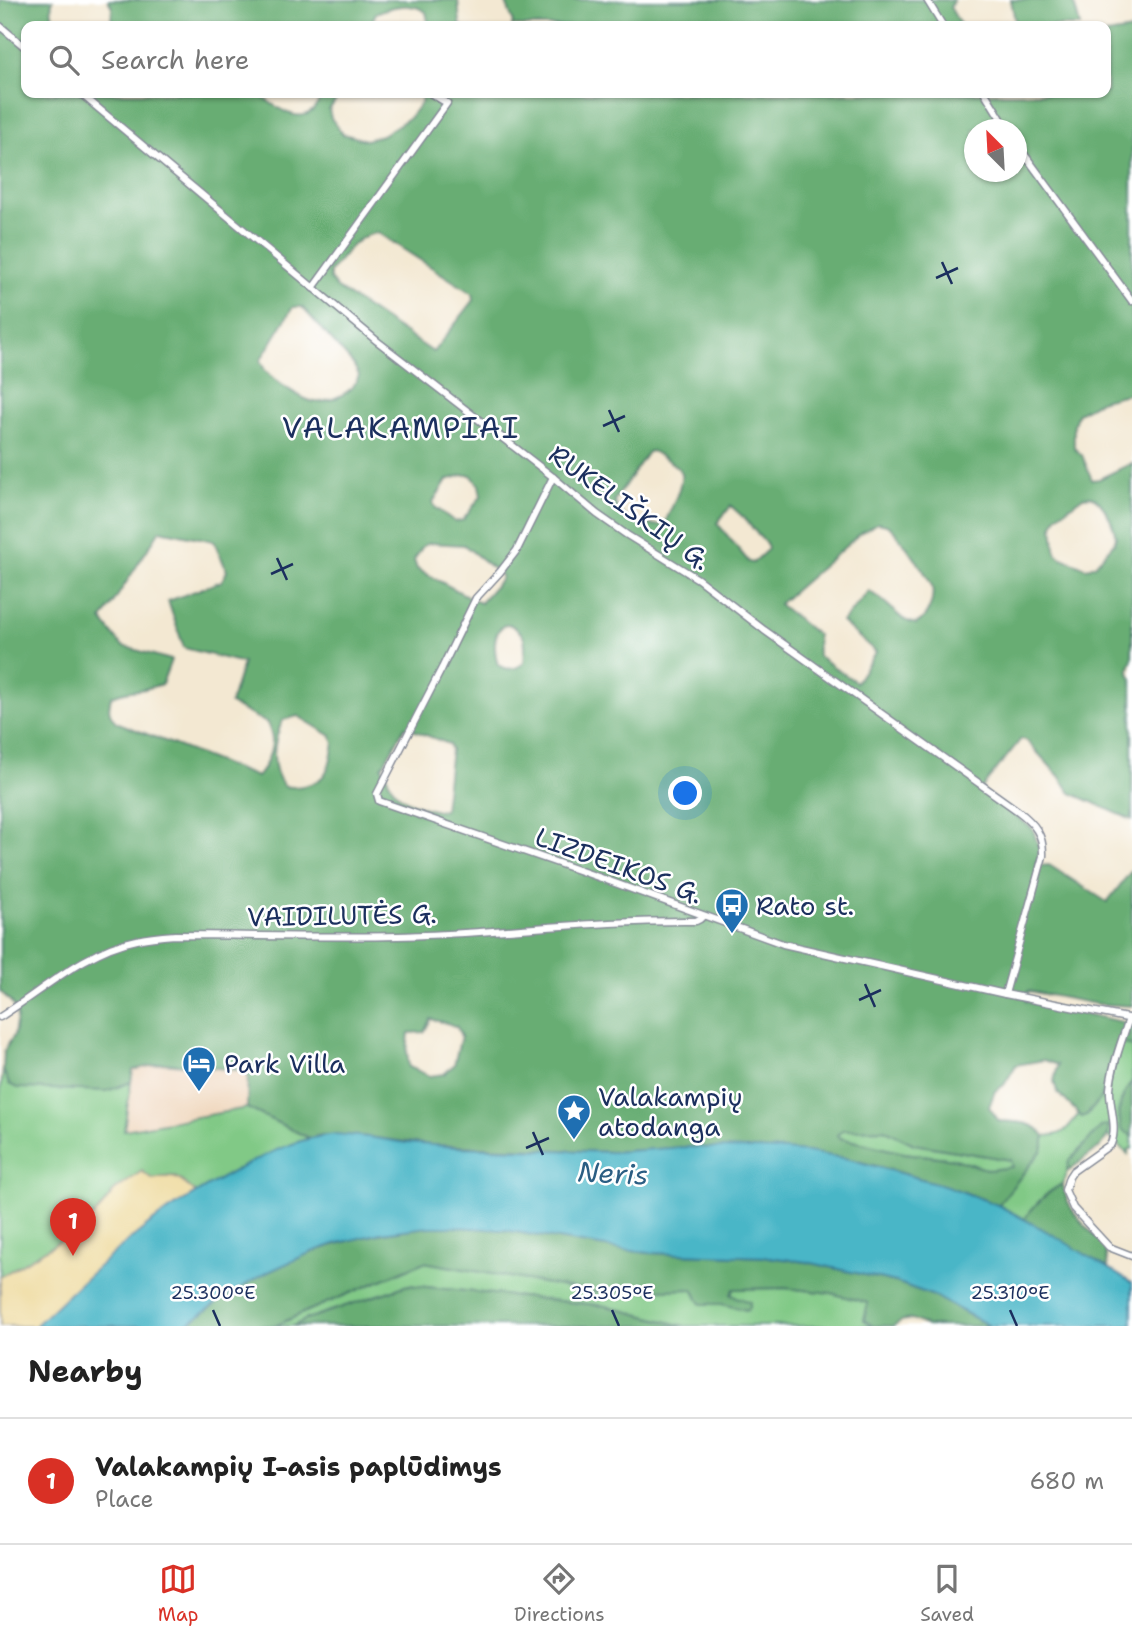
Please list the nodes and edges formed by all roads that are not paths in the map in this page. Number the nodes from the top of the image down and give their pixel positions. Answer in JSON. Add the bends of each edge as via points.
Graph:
{"nodes":[{"id":1,"x":927,"y":0,"type":"edge"},
{"id":2,"x":940,"y":21,"type":"edge"},
{"id":3,"x":0,"y":26,"type":"edge"},
{"id":4,"x":21,"y":44,"type":"edge"},
{"id":5,"x":86,"y":98,"type":"edge"},
{"id":6,"x":438,"y":98,"type":"edge"},
{"id":7,"x":988,"y":98,"type":"edge"},
{"id":8,"x":1001,"y":119,"type":"edge"},
{"id":9,"x":1027,"y":157,"type":"edge"},
{"id":10,"x":313,"y":288,"type":"junction"},
{"id":11,"x":1132,"y":301,"type":"edge"},
{"id":12,"x":553,"y":477,"type":"junction"},
{"id":13,"x":703,"y":916,"type":"junction"},
{"id":14,"x":1005,"y":994,"type":"junction"},
{"id":15,"x":0,"y":1017,"type":"edge"},
{"id":16,"x":1131,"y":1019,"type":"edge"},
{"id":17,"x":1132,"y":1256,"type":"edge"}],
"edges":[{"from":1,"to":2,"type":"street"},
{"from":3,"to":4,"type":"street"},
{"from":5,"to":10,"type":"street","name":"RUKELIŠKIŲ G."},
{"from":6,"to":10,"type":"street","via":[[447,103]]},
{"from":7,"to":8,"type":"street"},
{"from":9,"to":11,"type":"street"},
{"from":10,"to":12,"type":"street","name":"RUKELIŠKIŲ G."},
{"from":12,"to":13,"type":"street","name":"LIZDEIKOS G.","via":[[517,550],[476,598],[377,794],[379,801]]},
{"from":12,"to":14,"type":"street","name":"RUKELIŠKIŲ G.","via":[[597,514],[698,579],[1036,826],[1044,856]]},
{"from":13,"to":14,"type":"street","name":"LIZDEIKOS G.","via":[[783,944]]},
{"from":13,"to":15,"type":"street","name":"VAIDILUTĖS G.","via":[[696,921],[426,935],[175,935],[136,940],[72,968]]},
{"from":14,"to":16,"type":"street","name":"LIZDEIKOS G."},
{"from":16,"to":17,"type":"street","via":[[1113,1070],[1110,1091],[1115,1129],[1111,1144],[1073,1171],[1065,1190],[1073,1208],[1109,1247]]}]}
